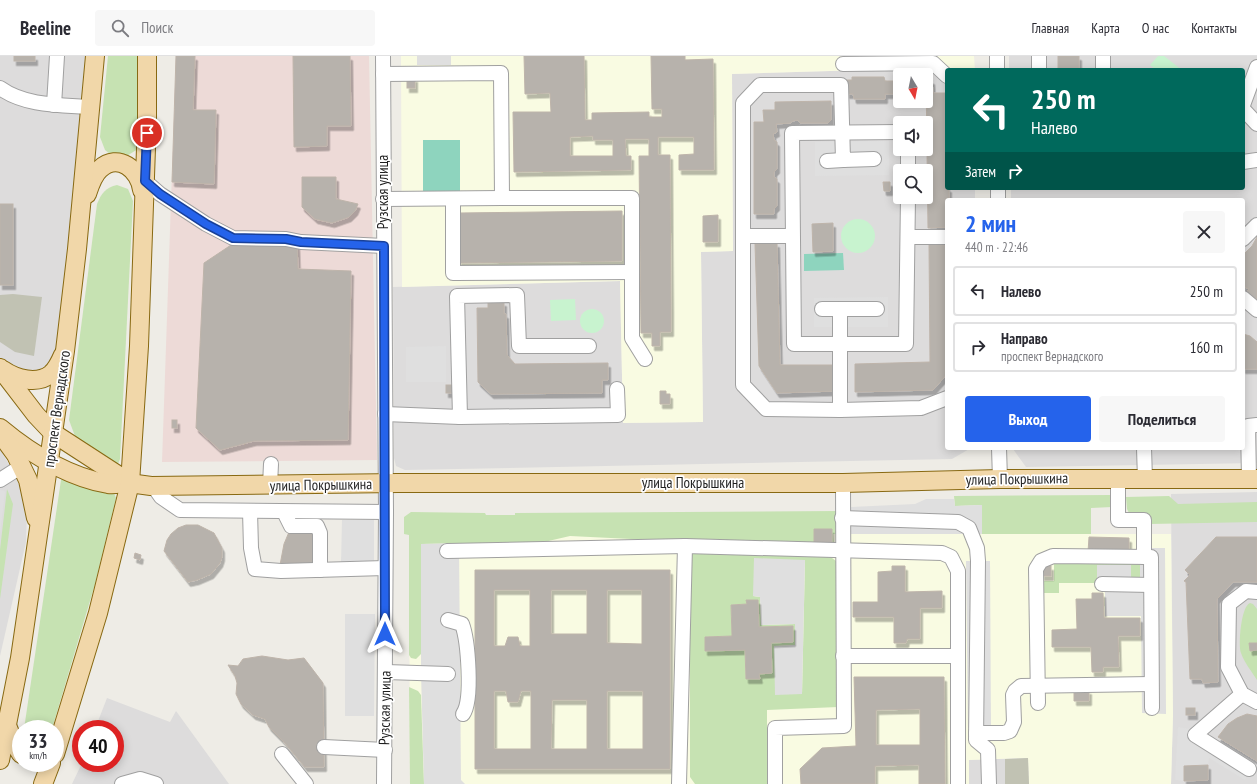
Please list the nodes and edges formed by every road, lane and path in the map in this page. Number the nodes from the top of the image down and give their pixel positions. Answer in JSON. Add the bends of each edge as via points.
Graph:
{"nodes":[{"id":1,"x":57,"y":56,"type":"edge"},
{"id":2,"x":95,"y":56,"type":"edge"},
{"id":3,"x":147,"y":56,"type":"edge"},
{"id":4,"x":383,"y":56,"type":"edge"},
{"id":5,"x":997,"y":56,"type":"edge"},
{"id":6,"x":1039,"y":56,"type":"edge"},
{"id":7,"x":1103,"y":56,"type":"edge"},
{"id":8,"x":858,"y":60,"type":"edge"},
{"id":9,"x":843,"y":64,"type":"dead end"},
{"id":10,"x":1257,"y":67,"type":"edge"},
{"id":11,"x":997,"y":68,"type":"edge"},
{"id":12,"x":1039,"y":68,"type":"edge"},
{"id":13,"x":1104,"y":68,"type":"edge"},
{"id":14,"x":383,"y":74,"type":"junction"},
{"id":15,"x":945,"y":74,"type":"edge"},
{"id":16,"x":0,"y":88,"type":"edge"},
{"id":17,"x":1245,"y":100,"type":"edge"},
{"id":18,"x":54,"y":104,"type":"junction"},
{"id":19,"x":89,"y":108,"type":"junction"},
{"id":20,"x":1245,"y":111,"type":"edge"},
{"id":21,"x":1257,"y":124,"type":"edge"},
{"id":22,"x":843,"y":132,"type":"junction"},
{"id":23,"x":893,"y":132,"type":"edge"},
{"id":24,"x":874,"y":159,"type":"dead end"},
{"id":25,"x":843,"y":160,"type":"junction"},
{"id":26,"x":1257,"y":160,"type":"edge"},
{"id":27,"x":827,"y":161,"type":"dead end"},
{"id":28,"x":1245,"y":162,"type":"edge"},
{"id":29,"x":145,"y":181,"type":"junction"},
{"id":30,"x":502,"y":198,"type":"junction"},
{"id":31,"x":383,"y":199,"type":"junction"},
{"id":32,"x":453,"y":199,"type":"junction"},
{"id":33,"x":908,"y":204,"type":"edge"},
{"id":34,"x":81,"y":207,"type":"junction"},
{"id":35,"x":144,"y":208,"type":"junction"},
{"id":36,"x":1257,"y":225,"type":"edge"},
{"id":37,"x":744,"y":236,"type":"junction"},
{"id":38,"x":792,"y":236,"type":"junction"},
{"id":39,"x":908,"y":237,"type":"junction"},
{"id":40,"x":945,"y":237,"type":"edge"},
{"id":41,"x":1245,"y":237,"type":"edge"},
{"id":42,"x":384,"y":246,"type":"junction"},
{"id":43,"x":632,"y":272,"type":"junction"},
{"id":44,"x":1245,"y":300,"type":"edge"},
{"id":45,"x":822,"y":309,"type":"dead end"},
{"id":46,"x":840,"y":309,"type":"junction"},
{"id":47,"x":877,"y":309,"type":"dead end"},
{"id":48,"x":1257,"y":310,"type":"edge"},
{"id":49,"x":840,"y":344,"type":"junction"},
{"id":50,"x":590,"y":346,"type":"dead end"},
{"id":51,"x":65,"y":351,"type":"junction"},
{"id":52,"x":645,"y":359,"type":"dead end"},
{"id":53,"x":0,"y":368,"type":"edge"},
{"id":54,"x":617,"y":389,"type":"dead end"},
{"id":55,"x":945,"y":399,"type":"edge"},
{"id":56,"x":840,"y":410,"type":"junction"},
{"id":57,"x":385,"y":414,"type":"junction"},
{"id":58,"x":460,"y":417,"type":"junction"},
{"id":59,"x":1257,"y":425,"type":"edge"},
{"id":60,"x":0,"y":428,"type":"edge"},
{"id":61,"x":0,"y":433,"type":"edge"},
{"id":62,"x":53,"y":433,"type":"junction"},
{"id":63,"x":999,"y":450,"type":"edge"},
{"id":64,"x":1144,"y":450,"type":"edge"},
{"id":65,"x":49,"y":462,"type":"junction"},
{"id":66,"x":271,"y":464,"type":"dead end"},
{"id":67,"x":22,"y":466,"type":"junction"},
{"id":68,"x":1000,"y":479,"type":"junction"},
{"id":69,"x":1118,"y":479,"type":"junction"},
{"id":70,"x":1145,"y":479,"type":"junction"},
{"id":71,"x":1253,"y":479,"type":"edge"},
{"id":72,"x":0,"y":480,"type":"edge"},
{"id":73,"x":130,"y":483,"type":"junction"},
{"id":74,"x":843,"y":483,"type":"junction"},
{"id":75,"x":385,"y":484,"type":"junction"},
{"id":76,"x":270,"y":485,"type":"junction"},
{"id":77,"x":154,"y":487,"type":"junction"},
{"id":78,"x":250,"y":511,"type":"junction"},
{"id":79,"x":285,"y":512,"type":"junction"},
{"id":80,"x":386,"y":512,"type":"junction"},
{"id":81,"x":842,"y":518,"type":"junction"},
{"id":82,"x":39,"y":536,"type":"junction"},
{"id":83,"x":685,"y":546,"type":"junction"},
{"id":84,"x":844,"y":550,"type":"junction"},
{"id":85,"x":447,"y":551,"type":"dead end"},
{"id":86,"x":1144,"y":557,"type":"junction"},
{"id":87,"x":385,"y":568,"type":"junction"},
{"id":88,"x":320,"y":570,"type":"junction"},
{"id":89,"x":1102,"y":584,"type":"dead end"},
{"id":90,"x":1151,"y":584,"type":"junction"},
{"id":91,"x":1257,"y":592,"type":"edge"},
{"id":92,"x":448,"y":620,"type":"dead end"},
{"id":93,"x":843,"y":656,"type":"junction"},
{"id":94,"x":958,"y":656,"type":"junction"},
{"id":95,"x":386,"y":672,"type":"junction"},
{"id":96,"x":448,"y":674,"type":"dead end"},
{"id":97,"x":1151,"y":684,"type":"junction"},
{"id":98,"x":1038,"y":685,"type":"junction"},
{"id":99,"x":1242,"y":694,"type":"junction"},
{"id":100,"x":1257,"y":702,"type":"edge"},
{"id":101,"x":1038,"y":703,"type":"dead end"},
{"id":102,"x":1152,"y":708,"type":"dead end"},
{"id":103,"x":463,"y":714,"type":"dead end"},
{"id":104,"x":64,"y":724,"type":"edge"},
{"id":105,"x":976,"y":733,"type":"junction"},
{"id":106,"x":3,"y":745,"type":"edge"},
{"id":107,"x":324,"y":747,"type":"dead end"},
{"id":108,"x":384,"y":750,"type":"junction"},
{"id":109,"x":282,"y":754,"type":"dead end"},
{"id":110,"x":1248,"y":769,"type":"dead end"},
{"id":111,"x":48,"y":772,"type":"edge"},
{"id":112,"x":43,"y":784,"type":"edge"},
{"id":113,"x":122,"y":784,"type":"edge"},
{"id":114,"x":156,"y":784,"type":"edge"},
{"id":115,"x":306,"y":784,"type":"edge"},
{"id":116,"x":384,"y":784,"type":"edge"},
{"id":117,"x":679,"y":784,"type":"edge"},
{"id":118,"x":775,"y":784,"type":"edge"},
{"id":119,"x":958,"y":784,"type":"edge"},
{"id":120,"x":989,"y":784,"type":"edge"}],
"edges":[{"from":1,"to":18,"type":"street"},
{"from":2,"to":19,"type":"main road","name":"проспект Вернадского"},
{"from":3,"to":29,"type":"main road"},
{"from":4,"to":14,"type":"street","name":"Рузская улица"},
{"from":5,"to":11,"type":"street"},
{"from":6,"to":12,"type":"street"},
{"from":7,"to":13,"type":"street"},
{"from":8,"to":9,"type":"street"},
{"from":8,"to":15,"type":"street","via":[[933,63]]},
{"from":10,"to":17,"type":"street"},
{"from":14,"to":30,"type":"street","via":[[501,73]]},
{"from":14,"to":31,"type":"street","name":"Рузская улица"},
{"from":16,"to":18,"type":"street","via":[[26,101]]},
{"from":18,"to":19,"type":"street"},
{"from":19,"to":34,"type":"main road","name":"проспект Вернадского"},
{"from":20,"to":21,"type":"street"},
{"from":22,"to":23,"type":"street"},
{"from":22,"to":25,"type":"street"},
{"from":22,"to":37,"type":"street","via":[[841,85],[760,85],[742,103]]},
{"from":22,"to":38,"type":"street","via":[[792,133]]},
{"from":24,"to":25,"type":"street"},
{"from":25,"to":27,"type":"street"},
{"from":26,"to":28,"type":"street"},
{"from":29,"to":35,"type":"main road"},
{"from":29,"to":42,"type":"street","via":[[206,224],[233,238]]},
{"from":30,"to":32,"type":"street"},
{"from":30,"to":43,"type":"street","via":[[632,198]]},
{"from":31,"to":32,"type":"street"},
{"from":31,"to":42,"type":"street","name":"Рузская улица"},
{"from":32,"to":43,"type":"street","via":[[453,274]]},
{"from":33,"to":39,"type":"street"},
{"from":34,"to":35,"type":"main road","via":[[95,174],[101,167],[117,162],[134,169],[142,184]]},
{"from":34,"to":51,"type":"main road","name":"проспект Вернадского"},
{"from":35,"to":73,"type":"main road","via":[[139,346]]},
{"from":36,"to":41,"type":"street"},
{"from":37,"to":38,"type":"street"},
{"from":37,"to":56,"type":"street","via":[[743,385],[766,409]]},
{"from":38,"to":49,"type":"street","via":[[794,344]]},
{"from":39,"to":40,"type":"street"},
{"from":39,"to":49,"type":"street","via":[[906,344]]},
{"from":42,"to":57,"type":"street","name":"Рузская улица"},
{"from":43,"to":52,"type":"street","via":[[632,338]]},
{"from":44,"to":48,"type":"street"},
{"from":45,"to":46,"type":"street"},
{"from":46,"to":47,"type":"street"},
{"from":46,"to":49,"type":"street"},
{"from":49,"to":56,"type":"street"},
{"from":50,"to":58,"type":"street","via":[[519,346],[517,295],[457,296]]},
{"from":51,"to":53,"type":"main road","via":[[51,374],[37,379],[21,380]]},
{"from":51,"to":62,"type":"main road","name":"проспект Вернадского"},
{"from":53,"to":62,"type":"main road"},
{"from":54,"to":58,"type":"street","via":[[618,415]]},
{"from":55,"to":56,"type":"street","via":[[921,408]]},
{"from":57,"to":58,"type":"street"},
{"from":57,"to":75,"type":"street","name":"Рузская улица"},
{"from":59,"to":71,"type":"street","via":[[1248,426]]},
{"from":60,"to":65,"type":"main road"},
{"from":61,"to":67,"type":"main road"},
{"from":62,"to":65,"type":"main road","name":"проспект Вернадского"},
{"from":62,"to":73,"type":"main road","via":[[72,448],[111,469]]},
{"from":63,"to":68,"type":"street"},
{"from":64,"to":70,"type":"street"},
{"from":65,"to":73,"type":"main road","via":[[78,475],[109,484]]},
{"from":65,"to":82,"type":"main road","name":"проспект Вернадского"},
{"from":66,"to":76,"type":"street"},
{"from":67,"to":72,"type":"street"},
{"from":67,"to":82,"type":"main road","via":[[32,496]]},
{"from":68,"to":69,"type":"main road","name":"улица Покрышкина"},
{"from":68,"to":74,"type":"main road","name":"улица Покрышкина"},
{"from":69,"to":70,"type":"main road","name":"улица Покрышкина"},
{"from":69,"to":86,"type":"street","via":[[1118,520],[1144,520]]},
{"from":70,"to":71,"type":"main road","name":"улица Покрышкина"},
{"from":73,"to":77,"type":"main road","name":"улица Покрышкина"},
{"from":73,"to":104,"type":"main road","via":[[98,613]]},
{"from":74,"to":75,"type":"main road","name":"улица Покрышкина"},
{"from":74,"to":81,"type":"street"},
{"from":75,"to":76,"type":"main road","name":"улица Покрышкина"},
{"from":75,"to":80,"type":"street","name":"Рузская улица"},
{"from":76,"to":77,"type":"main road","name":"улица Покрышкина"},
{"from":77,"to":78,"type":"street","via":[[160,497],[180,510]]},
{"from":78,"to":79,"type":"street"},
{"from":78,"to":88,"type":"street","via":[[251,548],[255,569]]},
{"from":79,"to":80,"type":"street"},
{"from":79,"to":88,"type":"street","via":[[292,526],[316,526],[320,533]]},
{"from":80,"to":87,"type":"street","name":"Рузская улица"},
{"from":81,"to":84,"type":"street"},
{"from":81,"to":105,"type":"street","via":[[958,522],[969,528],[977,548],[978,561]]},
{"from":82,"to":106,"type":"main road","name":"проспект Вернадского"},
{"from":83,"to":84,"type":"street"},
{"from":83,"to":85,"type":"street"},
{"from":83,"to":117,"type":"street"},
{"from":84,"to":93,"type":"street"},
{"from":84,"to":94,"type":"street","via":[[942,553],[951,557],[958,571]]},
{"from":86,"to":90,"type":"street","via":[[1150,557]]},
{"from":86,"to":98,"type":"street","via":[[1053,556],[1041,561],[1036,569]]},
{"from":87,"to":88,"type":"street"},
{"from":87,"to":95,"type":"street","name":"Рузская улица"},
{"from":89,"to":90,"type":"street"},
{"from":90,"to":97,"type":"street"},
{"from":91,"to":99,"type":"street","via":[[1246,591],[1229,604],[1228,667]]},
{"from":92,"to":103,"type":"street","via":[[462,624],[466,635],[468,699]]},
{"from":93,"to":94,"type":"street"},
{"from":93,"to":118,"type":"street","via":[[844,726],[775,728]]},
{"from":94,"to":119,"type":"street"},
{"from":95,"to":96,"type":"street"},
{"from":95,"to":108,"type":"street","name":"Рузская улица"},
{"from":97,"to":98,"type":"street"},
{"from":97,"to":102,"type":"street"},
{"from":98,"to":101,"type":"street"},
{"from":98,"to":105,"type":"street","via":[[1021,686],[1015,691],[1014,726],[1010,731]]},
{"from":99,"to":100,"type":"street"},
{"from":99,"to":110,"type":"street","via":[[1195,735]]},
{"from":105,"to":120,"type":"street","via":[[976,740],[988,750]]},
{"from":107,"to":108,"type":"street"},
{"from":108,"to":116,"type":"street","name":"Рузская улица"},
{"from":109,"to":115,"type":"street"},
{"from":111,"to":112,"type":"main road"},
{"from":113,"to":114,"type":"street","via":[[140,779]]}]}
